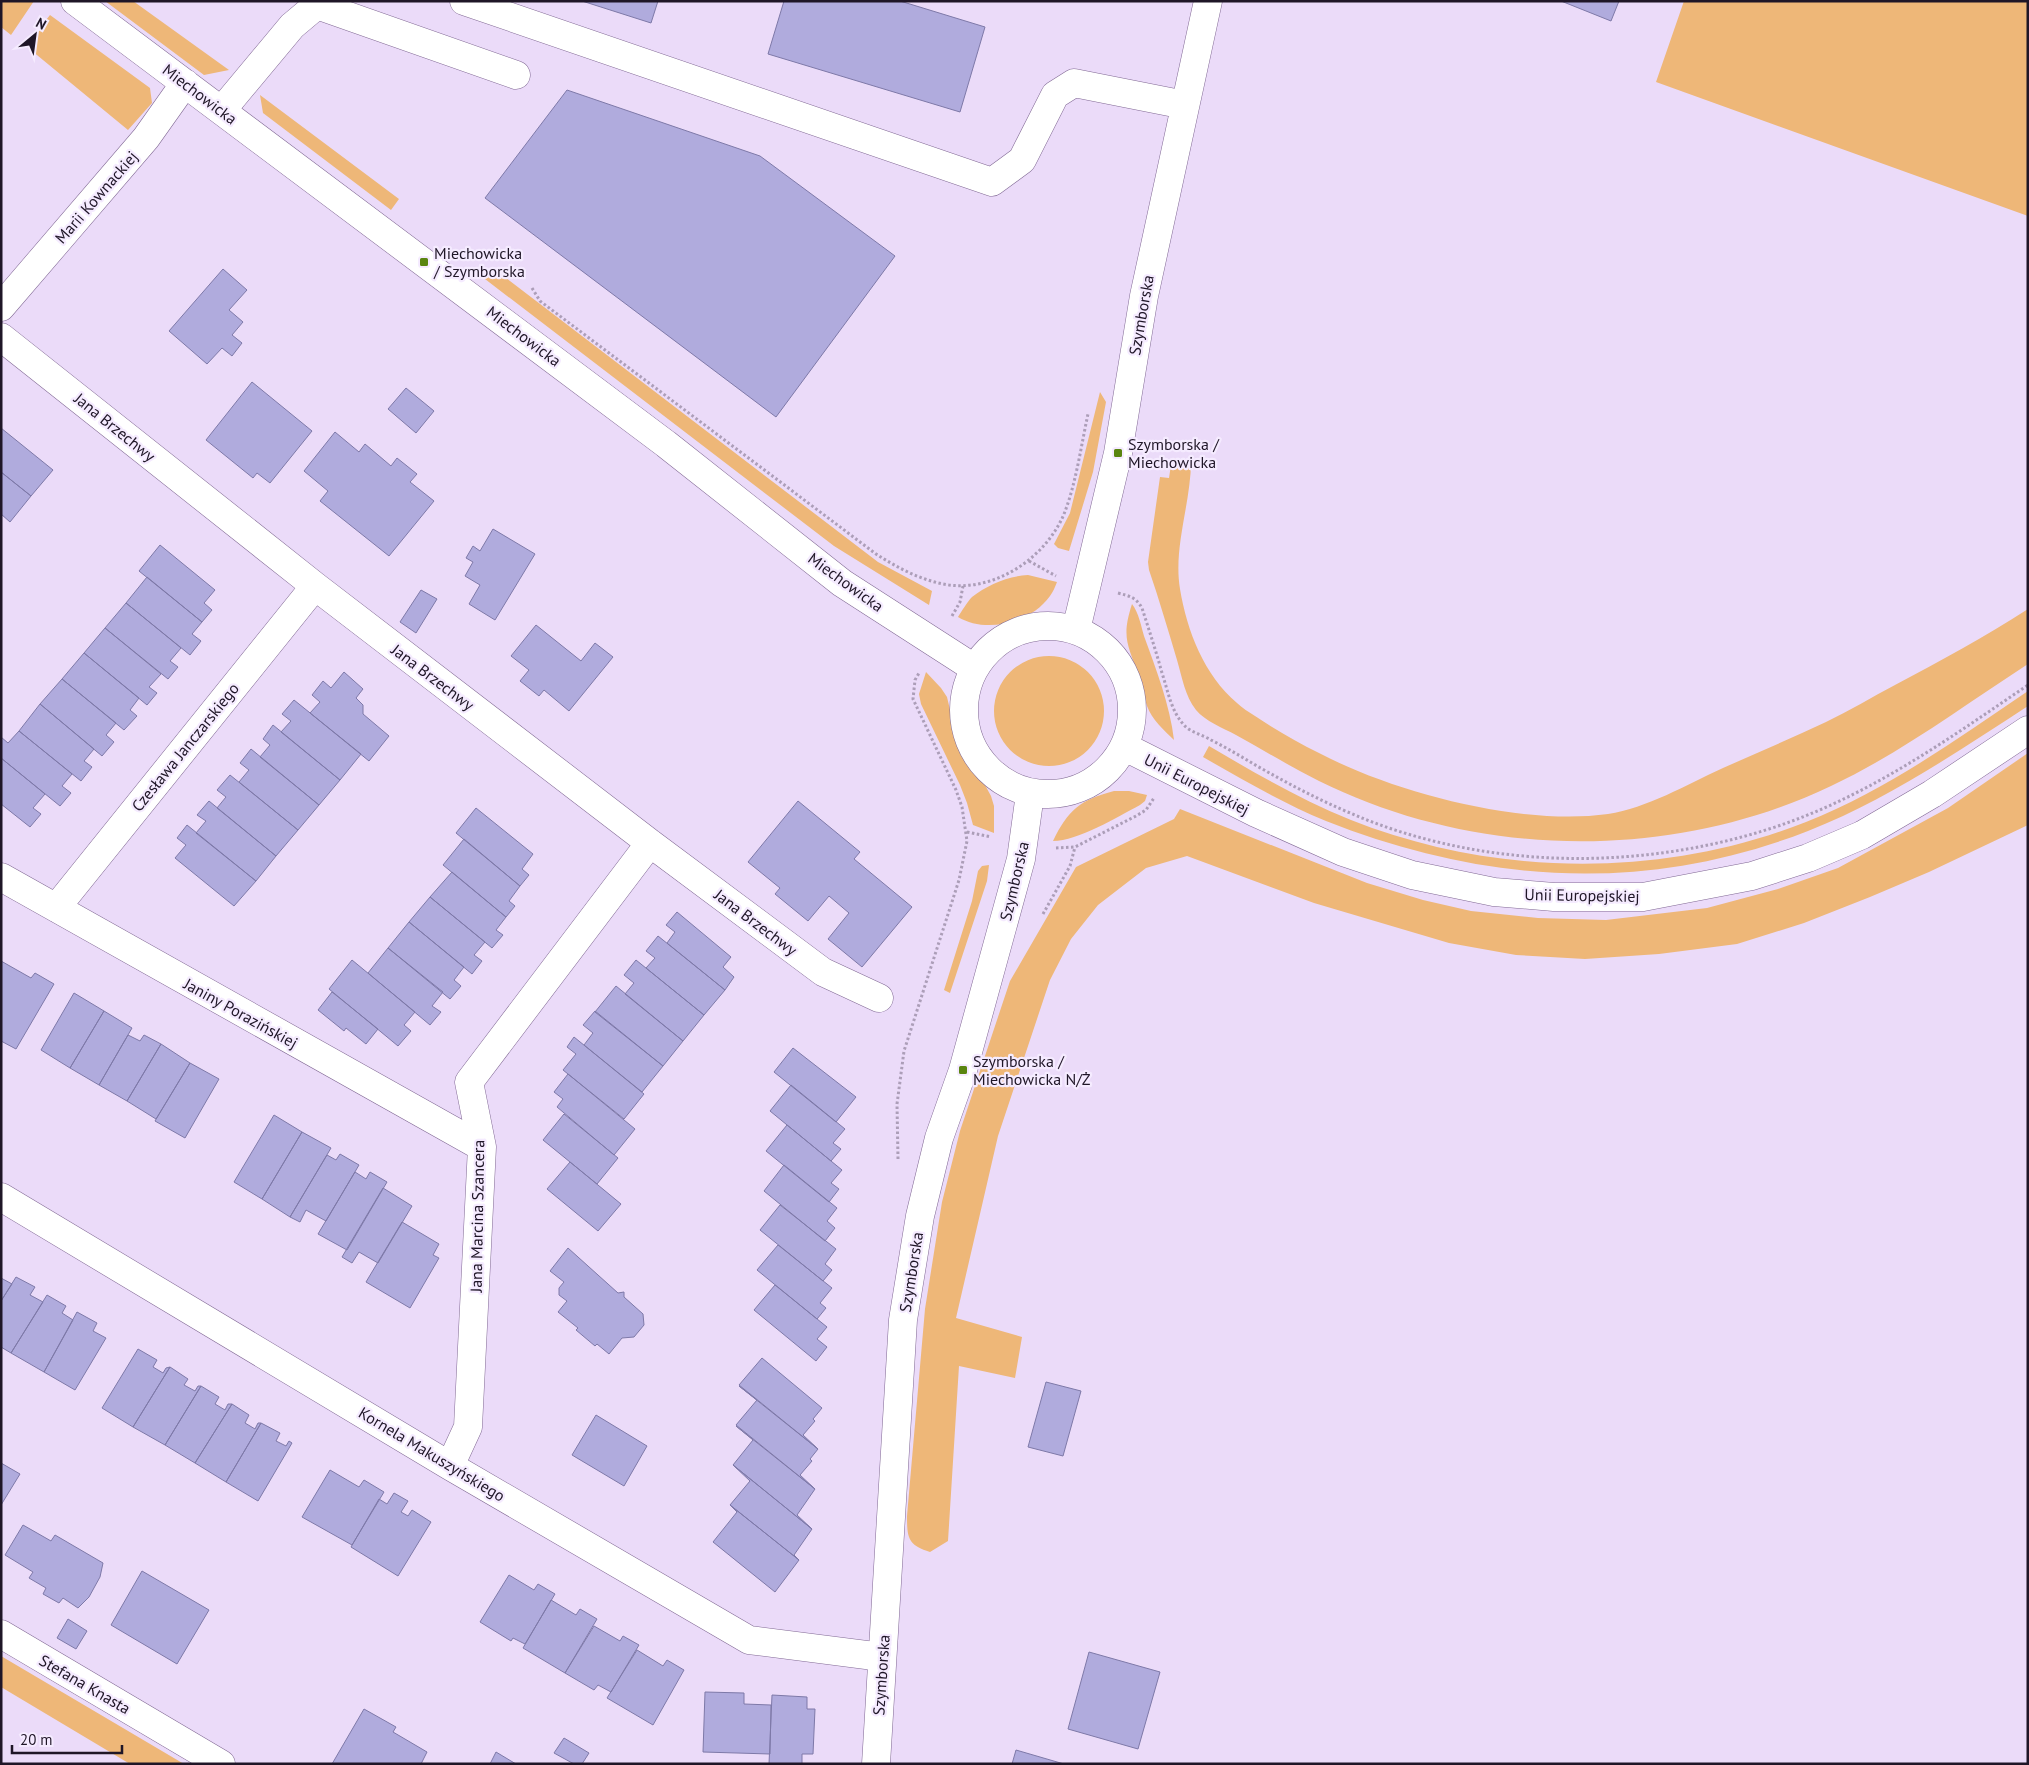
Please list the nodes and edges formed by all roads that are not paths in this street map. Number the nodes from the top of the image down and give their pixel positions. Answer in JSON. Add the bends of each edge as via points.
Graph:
{"nodes":[{"id":1,"x":75,"y":1,"type":"edge"},
{"id":2,"x":464,"y":1,"type":"edge"},
{"id":3,"x":1208,"y":1,"type":"edge"},
{"id":4,"x":516,"y":75,"type":"dead end"},
{"id":5,"x":186,"y":83,"type":"junction"},
{"id":6,"x":1185,"y":105,"type":"junction"},
{"id":7,"x":222,"y":110,"type":"junction"},
{"id":8,"x":1,"y":307,"type":"edge"},
{"id":9,"x":1,"y":337,"type":"edge"},
{"id":10,"x":315,"y":586,"type":"junction"},
{"id":11,"x":1076,"y":630,"type":"junction"},
{"id":12,"x":974,"y":668,"type":"junction"},
{"id":13,"x":2028,"y":730,"type":"edge"},
{"id":14,"x":1125,"y":747,"type":"junction"},
{"id":15,"x":1030,"y":794,"type":"junction"},
{"id":16,"x":650,"y":844,"type":"junction"},
{"id":17,"x":1,"y":877,"type":"edge"},
{"id":18,"x":56,"y":908,"type":"junction"},
{"id":19,"x":879,"y":998,"type":"dead end"},
{"id":20,"x":482,"y":1148,"type":"junction"},
{"id":21,"x":1,"y":1197,"type":"edge"},
{"id":22,"x":450,"y":1466,"type":"junction"},
{"id":23,"x":1,"y":1634,"type":"edge"},
{"id":24,"x":882,"y":1657,"type":"junction"},
{"id":25,"x":222,"y":1764,"type":"edge"},
{"id":26,"x":876,"y":1764,"type":"edge"}],
"edges":[{"from":1,"to":5,"type":"street","name":"Miechowicka"},
{"from":2,"to":6,"type":"street","via":[[992,182],[1022,160],[1055,94],[1074,83]]},
{"from":3,"to":6,"type":"street","name":"Szymborska"},
{"from":4,"to":7,"type":"street","via":[[317,5],[292,26]]},
{"from":5,"to":7,"type":"street","name":"Miechowicka"},
{"from":5,"to":8,"type":"street","name":"Marii Kownackiej","via":[[146,138]]},
{"from":6,"to":11,"type":"street","name":"Szymborska","via":[[1144,296],[1118,453]]},
{"from":7,"to":12,"type":"street","name":"Miechowicka","via":[[666,444],[842,583]]},
{"from":9,"to":10,"type":"street","name":"Jana Brzechwy"},
{"from":10,"to":16,"type":"street","name":"Jana Brzechwy"},
{"from":10,"to":18,"type":"street","name":"Czesława Janczarskiego"},
{"from":11,"to":12,"type":"street","via":[[1043,626],[1010,634],[983,655]]},
{"from":11,"to":14,"type":"street","via":[[1110,650],[1130,683],[1133,722]]},
{"from":12,"to":15,"type":"street","via":[[965,695],[963,717],[971,748],[989,773]]},
{"from":13,"to":14,"type":"street","name":"Unii Europejskiej","via":[[1932,794],[1862,835],[1808,858],[1752,876],[1643,897],[1554,897],[1494,892],[1412,875],[1343,852],[1256,813]]},
{"from":14,"to":15,"type":"street","via":[[1096,781],[1054,796]]},
{"from":15,"to":24,"type":"street","name":"Szymborska","via":[[1021,859],[963,1070],[939,1138],[920,1216],[903,1320]]},
{"from":16,"to":19,"type":"street","name":"Jana Brzechwy","via":[[823,972]]},
{"from":16,"to":20,"type":"street","name":"Jana Marcina Szancera","via":[[469,1082]]},
{"from":17,"to":18,"type":"street","name":"Janiny Porazińskiej"},
{"from":18,"to":20,"type":"street","name":"Janiny Porazińskiej"},
{"from":20,"to":22,"type":"street","name":"Jana Marcina Szancera","via":[[468,1427]]},
{"from":21,"to":22,"type":"street","name":"Kornela Makuszyńskiego"},
{"from":22,"to":24,"type":"street","name":"Kornela Makuszyńskiego","via":[[749,1640]]},
{"from":23,"to":25,"type":"street","name":"Stefana Knasta"},
{"from":24,"to":26,"type":"street","name":"Szymborska"}]}
